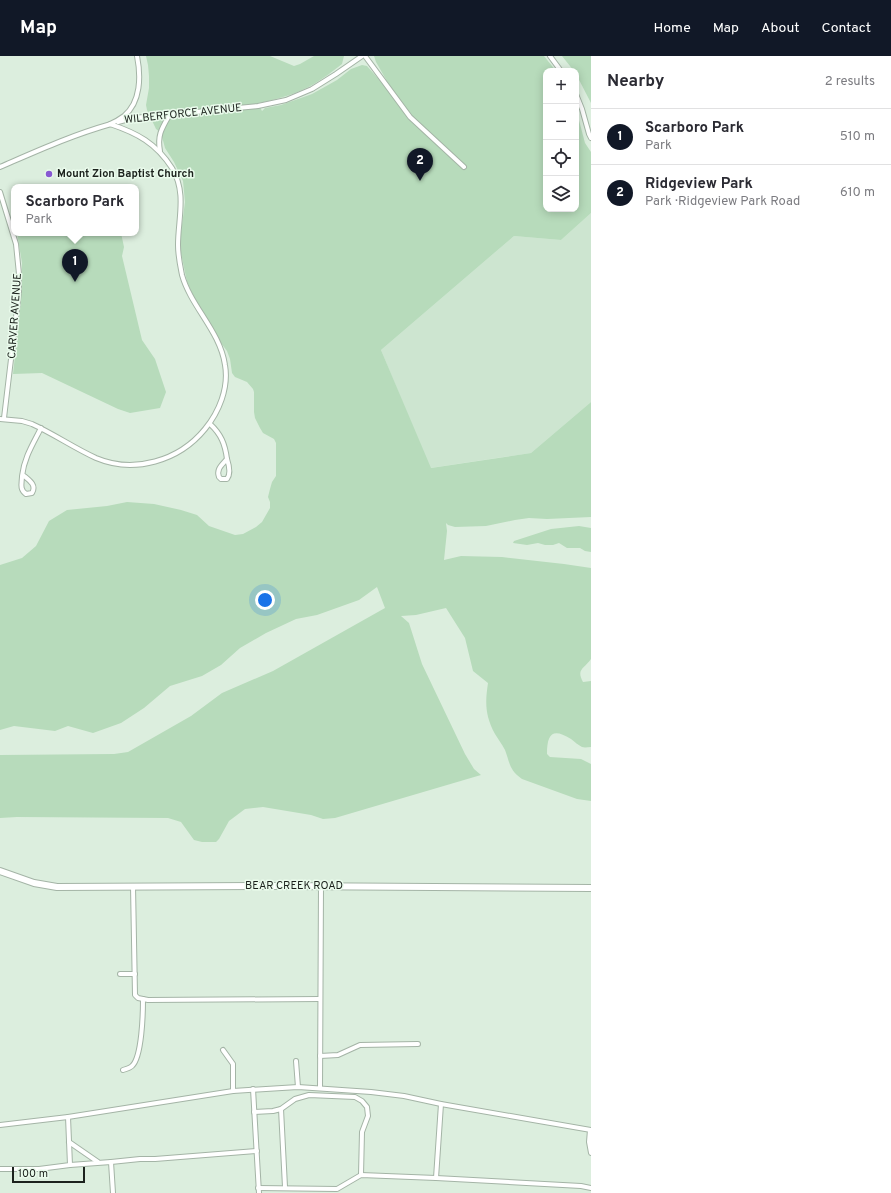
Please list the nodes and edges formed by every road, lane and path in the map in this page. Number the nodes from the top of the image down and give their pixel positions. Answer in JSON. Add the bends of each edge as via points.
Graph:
{"nodes":[{"id":1,"x":137,"y":56,"type":"edge"},
{"id":2,"x":362,"y":56,"type":"edge"},
{"id":3,"x":365,"y":56,"type":"edge"},
{"id":4,"x":550,"y":56,"type":"edge"},
{"id":5,"x":559,"y":68,"type":"edge"},
{"id":6,"x":579,"y":102,"type":"edge"},
{"id":7,"x":170,"y":114,"type":"junction"},
{"id":8,"x":110,"y":124,"type":"junction"},
{"id":9,"x":591,"y":138,"type":"edge"},
{"id":10,"x":160,"y":152,"type":"junction"},
{"id":11,"x":464,"y":167,"type":"dead end"},
{"id":12,"x":0,"y":168,"type":"edge"},
{"id":13,"x":0,"y":192,"type":"edge"},
{"id":14,"x":11,"y":228,"type":"edge"},
{"id":15,"x":14,"y":236,"type":"edge"},
{"id":16,"x":2,"y":419,"type":"edge"},
{"id":17,"x":210,"y":424,"type":"junction"},
{"id":18,"x":41,"y":428,"type":"junction"},
{"id":19,"x":227,"y":459,"type":"junction"},
{"id":20,"x":23,"y":475,"type":"dead end"},
{"id":21,"x":0,"y":871,"type":"edge"},
{"id":22,"x":133,"y":886,"type":"junction"},
{"id":23,"x":321,"y":886,"type":"junction"},
{"id":24,"x":591,"y":888,"type":"edge"},
{"id":25,"x":120,"y":974,"type":"dead end"},
{"id":26,"x":135,"y":974,"type":"junction"},
{"id":27,"x":143,"y":999,"type":"junction"},
{"id":28,"x":320,"y":999,"type":"junction"},
{"id":29,"x":418,"y":1044,"type":"dead end"},
{"id":30,"x":223,"y":1050,"type":"dead end"},
{"id":31,"x":320,"y":1056,"type":"junction"},
{"id":32,"x":296,"y":1061,"type":"dead end"},
{"id":33,"x":123,"y":1070,"type":"dead end"},
{"id":34,"x":298,"y":1086,"type":"junction"},
{"id":35,"x":320,"y":1088,"type":"junction"},
{"id":36,"x":253,"y":1089,"type":"junction"},
{"id":37,"x":233,"y":1090,"type":"junction"},
{"id":38,"x":441,"y":1104,"type":"junction"},
{"id":39,"x":281,"y":1109,"type":"junction"},
{"id":40,"x":254,"y":1112,"type":"junction"},
{"id":41,"x":68,"y":1117,"type":"junction"},
{"id":42,"x":0,"y":1125,"type":"edge"},
{"id":43,"x":590,"y":1130,"type":"edge"},
{"id":44,"x":69,"y":1142,"type":"junction"},
{"id":45,"x":257,"y":1151,"type":"junction"},
{"id":46,"x":591,"y":1153,"type":"edge"},
{"id":47,"x":98,"y":1162,"type":"junction"},
{"id":48,"x":111,"y":1162,"type":"junction"},
{"id":49,"x":70,"y":1165,"type":"junction"},
{"id":50,"x":0,"y":1169,"type":"edge"},
{"id":51,"x":361,"y":1175,"type":"junction"},
{"id":52,"x":436,"y":1178,"type":"junction"},
{"id":53,"x":285,"y":1187,"type":"junction"},
{"id":54,"x":258,"y":1188,"type":"junction"},
{"id":55,"x":591,"y":1188,"type":"edge"},
{"id":56,"x":113,"y":1193,"type":"edge"},
{"id":57,"x":259,"y":1193,"type":"edge"}],
"edges":[{"from":1,"to":8,"type":"street","via":[[139,78],[135,98],[124,116]]},
{"from":2,"to":7,"type":"street","name":"WILBERFORCE AVENUE","via":[[312,89],[286,100],[252,107]]},
{"from":3,"to":11,"type":"street","via":[[410,117]]},
{"from":4,"to":5,"type":"street"},
{"from":6,"to":9,"type":"street"},
{"from":7,"to":8,"type":"street","name":"WILBERFORCE AVENUE","via":[[133,118]]},
{"from":7,"to":10,"type":"street","via":[[159,136]]},
{"from":8,"to":10,"type":"street","via":[[142,138]]},
{"from":8,"to":12,"type":"street","name":"WILBERFORCE AVENUE","via":[[63,140]]},
{"from":10,"to":17,"type":"street","via":[[173,170],[180,190],[178,256],[183,279],[218,343],[225,366],[224,392]]},
{"from":13,"to":14,"type":"street","name":"CARVER AVENUE"},
{"from":15,"to":16,"type":"street","name":"CARVER AVENUE","via":[[19,292]]},
{"from":16,"to":18,"type":"street","via":[[22,421]]},
{"from":17,"to":18,"type":"street","via":[[198,438],[173,455],[133,465],[97,458]]},
{"from":17,"to":19,"type":"street","via":[[222,438]]},
{"from":18,"to":20,"type":"street","via":[[26,459]]},
{"from":19,"to":19,"type":"street","via":[[218,472],[219,477],[224,480],[227,480],[229,475]]},
{"from":21,"to":22,"type":"street","name":"BEAR CREEK ROAD","via":[[48,886]]},
{"from":22,"to":23,"type":"street","name":"BEAR CREEK ROAD"},
{"from":22,"to":26,"type":"street"},
{"from":23,"to":24,"type":"street","name":"BEAR CREEK ROAD"},
{"from":23,"to":28,"type":"street"},
{"from":25,"to":26,"type":"street"},
{"from":26,"to":27,"type":"street","via":[[135,995]]},
{"from":27,"to":28,"type":"street"},
{"from":27,"to":33,"type":"street","via":[[141,1035],[135,1061],[132,1066]]},
{"from":28,"to":31,"type":"street"},
{"from":29,"to":31,"type":"street","via":[[360,1045],[338,1055]]},
{"from":30,"to":37,"type":"street","via":[[233,1064]]},
{"from":31,"to":35,"type":"street"},
{"from":32,"to":34,"type":"street"},
{"from":34,"to":35,"type":"street"},
{"from":34,"to":36,"type":"street"},
{"from":35,"to":38,"type":"street","via":[[397,1095]]},
{"from":36,"to":37,"type":"street"},
{"from":36,"to":40,"type":"street"},
{"from":37,"to":41,"type":"street"},
{"from":38,"to":43,"type":"street"},
{"from":38,"to":52,"type":"street"},
{"from":39,"to":40,"type":"street"},
{"from":39,"to":51,"type":"street","via":[[295,1099],[309,1095],[355,1097],[362,1101],[367,1107],[368,1116],[362,1132]]},
{"from":39,"to":53,"type":"street"},
{"from":40,"to":45,"type":"street"},
{"from":41,"to":42,"type":"street"},
{"from":41,"to":44,"type":"street"},
{"from":43,"to":46,"type":"street"},
{"from":44,"to":47,"type":"street"},
{"from":44,"to":49,"type":"street"},
{"from":45,"to":48,"type":"street"},
{"from":45,"to":54,"type":"street"},
{"from":47,"to":48,"type":"street"},
{"from":47,"to":49,"type":"street"},
{"from":48,"to":56,"type":"street"},
{"from":49,"to":50,"type":"street","via":[[39,1169]]},
{"from":51,"to":52,"type":"street"},
{"from":51,"to":53,"type":"street","via":[[337,1189]]},
{"from":52,"to":55,"type":"street"},
{"from":53,"to":54,"type":"street"},
{"from":54,"to":57,"type":"street"}]}
